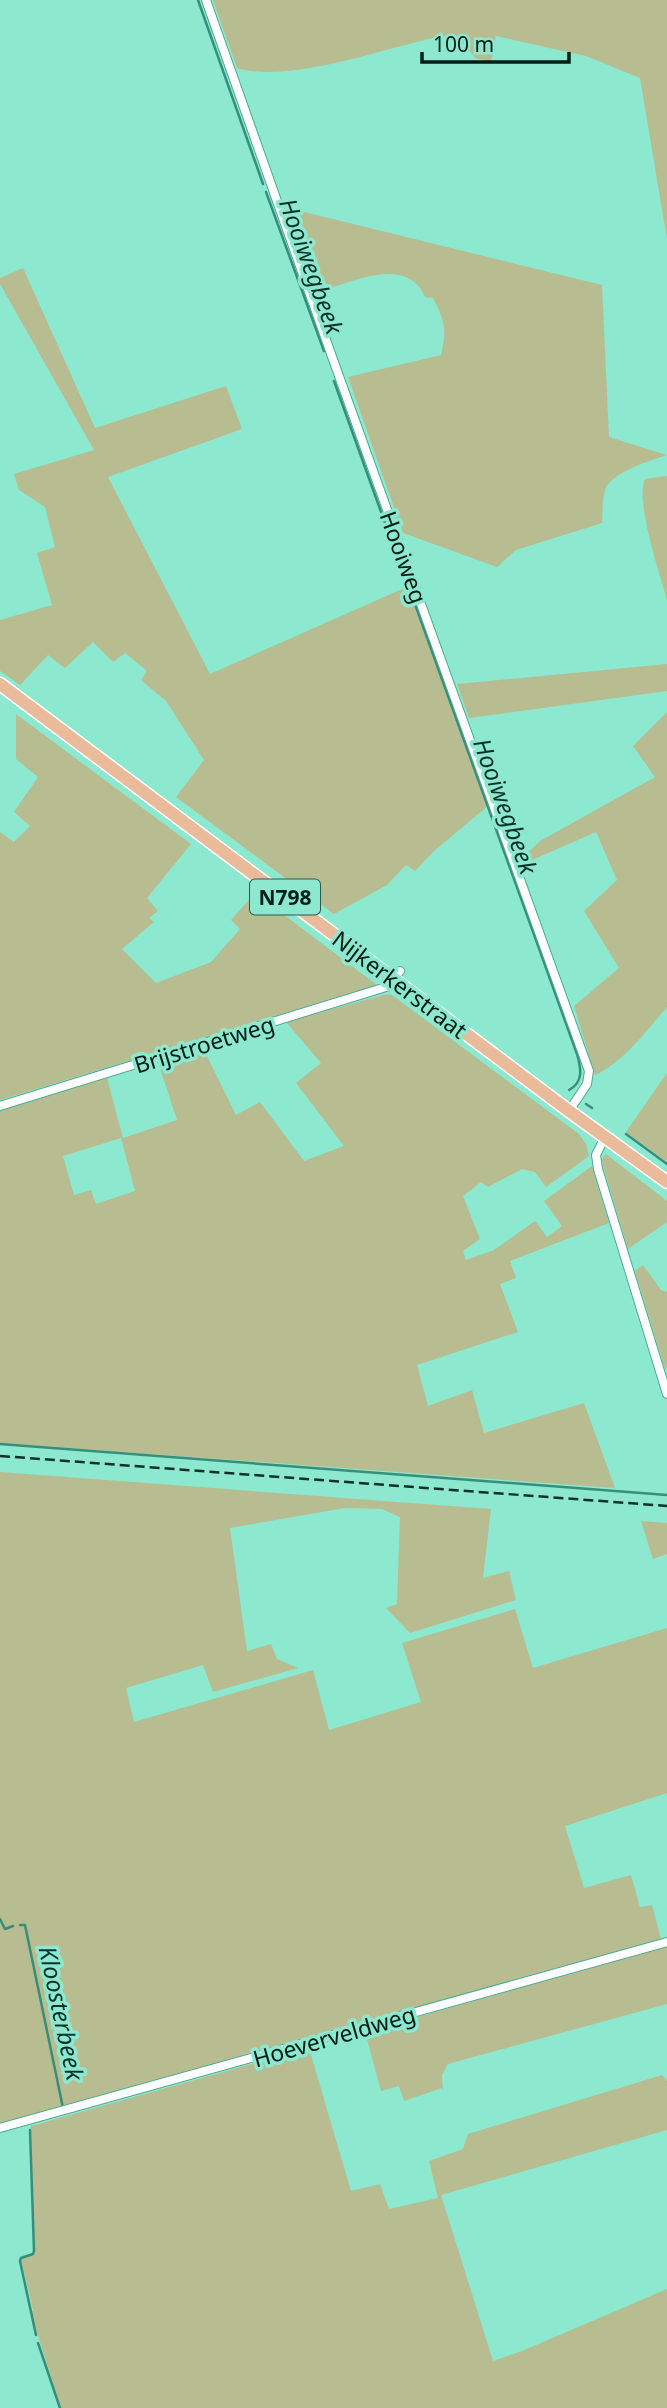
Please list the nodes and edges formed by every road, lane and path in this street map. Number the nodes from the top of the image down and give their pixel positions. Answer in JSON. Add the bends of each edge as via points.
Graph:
{"nodes":[{"id":1,"x":206,"y":0,"type":"edge"},
{"id":2,"x":0,"y":684,"type":"edge"},
{"id":3,"x":397,"y":975,"type":"junction"},
{"id":4,"x":0,"y":1106,"type":"edge"},
{"id":5,"x":569,"y":1111,"type":"junction"},
{"id":6,"x":605,"y":1137,"type":"junction"},
{"id":7,"x":667,"y":1182,"type":"edge"},
{"id":8,"x":667,"y":1394,"type":"edge"},
{"id":9,"x":667,"y":1942,"type":"edge"},
{"id":10,"x":0,"y":2128,"type":"edge"}],
"edges":[{"from":1,"to":5,"type":"street","name":"Hooiweg","via":[[589,1071],[587,1084]]},
{"from":2,"to":3,"type":"main road","name":"Nijkerkerstraat","number":"N798"},
{"from":3,"to":4,"type":"street","name":"Brijstroetweg","via":[[386,987]]},
{"from":3,"to":5,"type":"main road","name":"Nijkerkerstraat","number":"N798"},
{"from":5,"to":6,"type":"main road","name":"Nijkerkerstraat","number":"N798"},
{"from":6,"to":7,"type":"main road","name":"Nijkerkerstraat","number":"N798"},
{"from":6,"to":8,"type":"street","via":[[596,1155],[598,1169]]},
{"from":9,"to":10,"type":"street","name":"Hoeverveldweg"}]}
